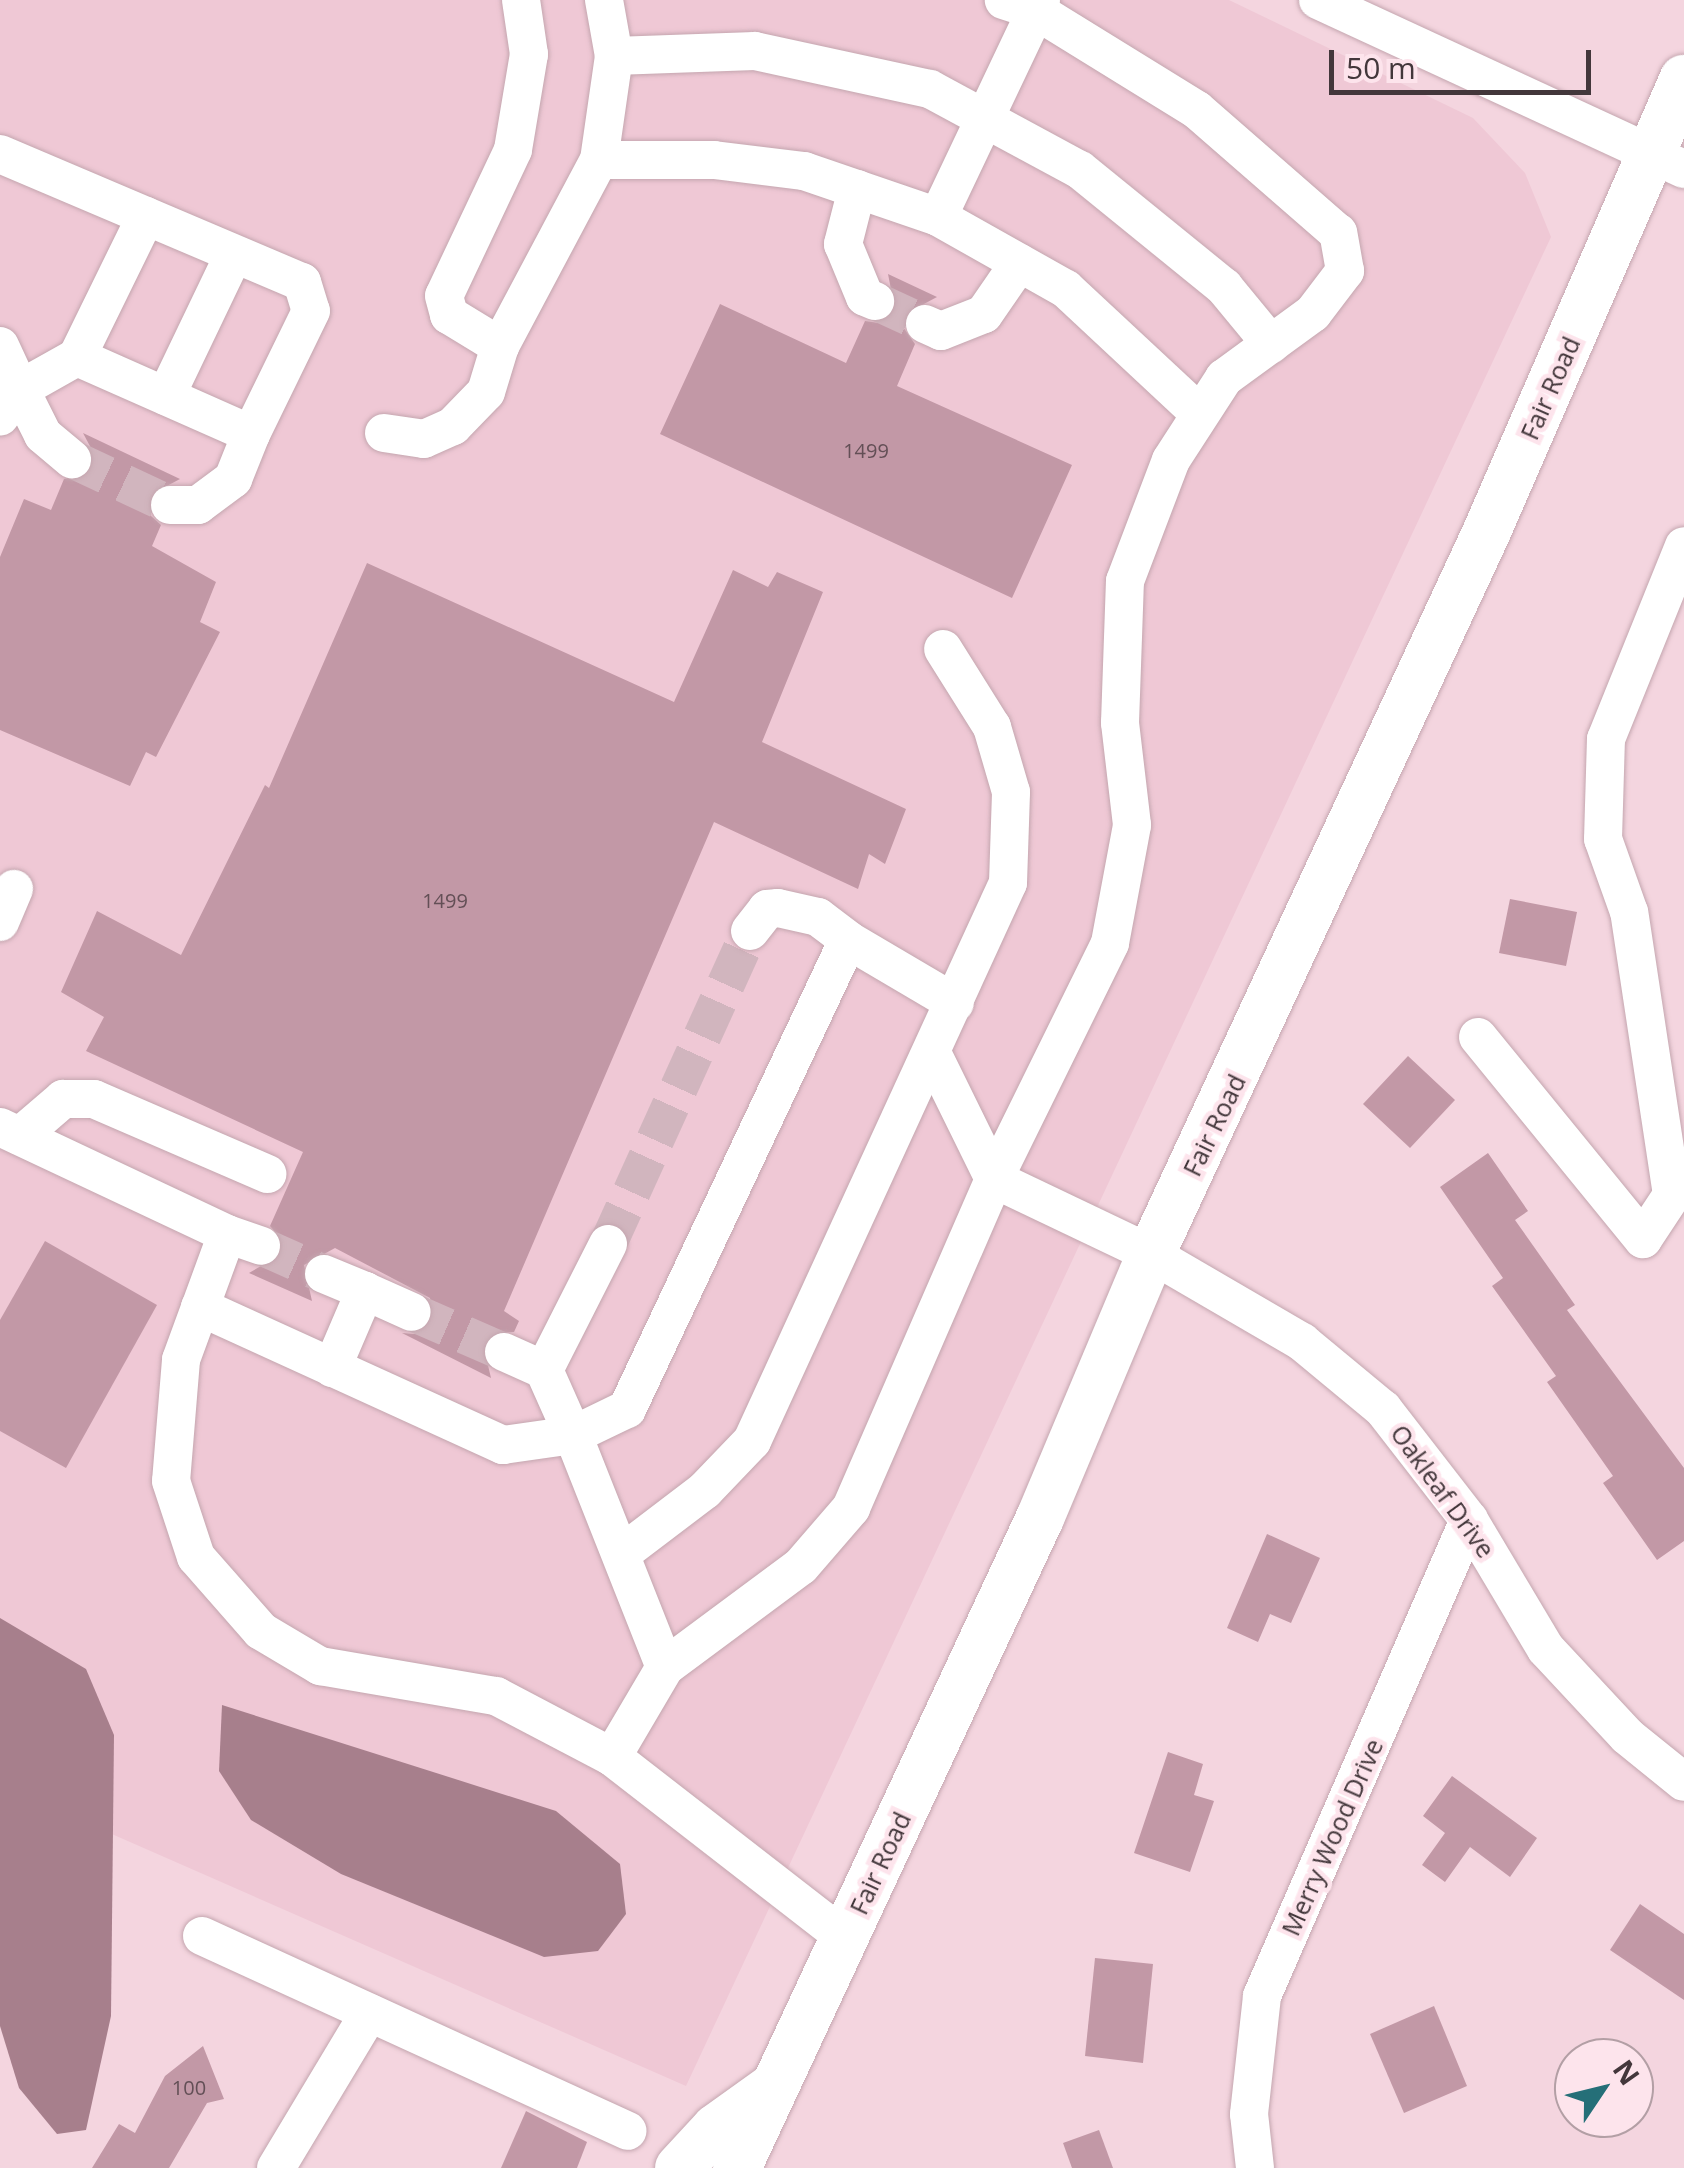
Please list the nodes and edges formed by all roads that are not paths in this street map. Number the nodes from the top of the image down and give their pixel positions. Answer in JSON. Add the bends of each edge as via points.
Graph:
{"nodes":[{"id":1,"x":520,"y":0,"type":"edge"},
{"id":2,"x":604,"y":0,"type":"edge"},
{"id":3,"x":1332,"y":3,"type":"edge"},
{"id":4,"x":1027,"y":4,"type":"edge"},
{"id":5,"x":614,"y":56,"type":"junction"},
{"id":6,"x":1684,"y":79,"type":"edge"},
{"id":7,"x":988,"y":121,"type":"junction"},
{"id":8,"x":0,"y":154,"type":"edge"},
{"id":9,"x":599,"y":160,"type":"junction"},
{"id":10,"x":1668,"y":162,"type":"edge"},
{"id":11,"x":857,"y":189,"type":"junction"},
{"id":12,"x":146,"y":216,"type":"junction"},
{"id":13,"x":938,"y":217,"type":"junction"},
{"id":14,"x":234,"y":254,"type":"junction"},
{"id":15,"x":1019,"y":263,"type":"junction"},
{"id":16,"x":875,"y":301,"type":"tunnel mouth"},
{"id":17,"x":925,"y":324,"type":"tunnel mouth"},
{"id":18,"x":1271,"y":344,"type":"junction"},
{"id":19,"x":0,"y":346,"type":"edge"},
{"id":20,"x":500,"y":346,"type":"junction"},
{"id":21,"x":77,"y":357,"type":"junction"},
{"id":22,"x":166,"y":396,"type":"junction"},
{"id":23,"x":10,"y":403,"type":"edge"},
{"id":24,"x":1200,"y":414,"type":"junction"},
{"id":25,"x":384,"y":433,"type":"dead end"},
{"id":26,"x":251,"y":434,"type":"junction"},
{"id":27,"x":72,"y":460,"type":"tunnel mouth"},
{"id":28,"x":170,"y":505,"type":"tunnel mouth"},
{"id":29,"x":1684,"y":546,"type":"edge"},
{"id":30,"x":943,"y":649,"type":"dead end"},
{"id":31,"x":750,"y":930,"type":"tunnel mouth"},
{"id":32,"x":848,"y":940,"type":"junction"},
{"id":33,"x":956,"y":1003,"type":"junction"},
{"id":34,"x":1478,"y":1037,"type":"dead end"},
{"id":35,"x":933,"y":1055,"type":"junction"},
{"id":36,"x":10,"y":1131,"type":"edge"},
{"id":37,"x":267,"y":1174,"type":"dead end"},
{"id":38,"x":994,"y":1180,"type":"junction"},
{"id":39,"x":608,"y":1244,"type":"tunnel mouth"},
{"id":40,"x":1151,"y":1254,"type":"junction"},
{"id":41,"x":324,"y":1274,"type":"tunnel mouth"},
{"id":42,"x":365,"y":1291,"type":"junction"},
{"id":43,"x":200,"y":1308,"type":"junction"},
{"id":44,"x":412,"y":1312,"type":"tunnel mouth"},
{"id":45,"x":504,"y":1352,"type":"tunnel mouth"},
{"id":46,"x":332,"y":1368,"type":"junction"},
{"id":47,"x":544,"y":1370,"type":"junction"},
{"id":48,"x":573,"y":1435,"type":"junction"},
{"id":49,"x":1470,"y":1520,"type":"junction"},
{"id":50,"x":621,"y":1554,"type":"junction"},
{"id":51,"x":665,"y":1666,"type":"junction"},
{"id":52,"x":612,"y":1757,"type":"junction"},
{"id":53,"x":1684,"y":1782,"type":"edge"},
{"id":54,"x":202,"y":1936,"type":"dead end"},
{"id":55,"x":845,"y":1938,"type":"junction"},
{"id":56,"x":370,"y":2013,"type":"junction"},
{"id":57,"x":776,"y":2085,"type":"junction"},
{"id":58,"x":627,"y":2131,"type":"dead end"},
{"id":59,"x":276,"y":2168,"type":"edge"},
{"id":60,"x":679,"y":2168,"type":"edge"},
{"id":61,"x":738,"y":2168,"type":"edge"},
{"id":62,"x":1254,"y":2168,"type":"edge"}],
"edges":[{"from":1,"to":20,"type":"street","via":[[529,54],[512,150],[444,296],[454,320]]},
{"from":2,"to":5,"type":"street"},
{"from":3,"to":10,"type":"street"},
{"from":4,"to":7,"type":"street"},
{"from":4,"to":18,"type":"street","via":[[1197,110],[1338,233],[1345,271],[1313,314]]},
{"from":5,"to":7,"type":"street","via":[[755,51],[930,89]]},
{"from":5,"to":9,"type":"street"},
{"from":6,"to":10,"type":"main road","name":"Fair Road"},
{"from":7,"to":13,"type":"street"},
{"from":7,"to":18,"type":"street","via":[[1080,170],[1224,287]]},
{"from":8,"to":12,"type":"street"},
{"from":9,"to":11,"type":"street","via":[[714,160],[804,171]]},
{"from":9,"to":20,"type":"street"},
{"from":10,"to":40,"type":"main road","name":"Fair Road"},
{"from":11,"to":13,"type":"street"},
{"from":11,"to":16,"type":"street","via":[[843,244],[865,297]]},
{"from":12,"to":14,"type":"street"},
{"from":12,"to":21,"type":"street"},
{"from":13,"to":15,"type":"street"},
{"from":14,"to":22,"type":"street"},
{"from":14,"to":26,"type":"street","via":[[302,282],[311,311]]},
{"from":15,"to":17,"type":"street","via":[[984,314],[941,331]]},
{"from":15,"to":24,"type":"street","via":[[1066,290]]},
{"from":18,"to":24,"type":"street","via":[[1224,378]]},
{"from":19,"to":23,"type":"street"},
{"from":20,"to":25,"type":"street","via":[[486,392],[453,426],[424,439]]},
{"from":21,"to":22,"type":"street"},
{"from":21,"to":23,"type":"street"},
{"from":22,"to":26,"type":"street"},
{"from":23,"to":27,"type":"street"},
{"from":24,"to":38,"type":"street","via":[[1171,460],[1125,581],[1120,723],[1132,825],[1110,943]]},
{"from":26,"to":28,"type":"street","via":[[234,479],[198,506]]},
{"from":29,"to":34,"type":"street","via":[[1606,739],[1602,839],[1629,912],[1672,1194],[1643,1239]]},
{"from":30,"to":33,"type":"street","via":[[992,727],[1011,792],[1008,883]]},
{"from":31,"to":32,"type":"street","via":[[767,909],[778,908],[818,917]]},
{"from":32,"to":33,"type":"street"},
{"from":32,"to":48,"type":"street","via":[[628,1408]]},
{"from":33,"to":35,"type":"street"},
{"from":35,"to":38,"type":"street"},
{"from":35,"to":50,"type":"street","via":[[752,1441],[706,1490]]},
{"from":36,"to":37,"type":"street","via":[[63,1099],[94,1099]]},
{"from":36,"to":43,"type":"street","via":[[244,1240]]},
{"from":38,"to":40,"type":"street","name":"Oakleaf Drive"},
{"from":38,"to":51,"type":"street","via":[[851,1508],[801,1566]]},
{"from":39,"to":47,"type":"street"},
{"from":40,"to":49,"type":"street","name":"Oakleaf Drive","via":[[1302,1342],[1383,1409]]},
{"from":40,"to":55,"type":"main road","name":"Fair Road","via":[[1040,1518]]},
{"from":41,"to":42,"type":"street"},
{"from":42,"to":44,"type":"street"},
{"from":42,"to":46,"type":"street"},
{"from":43,"to":46,"type":"street"},
{"from":43,"to":52,"type":"street","via":[[181,1360],[171,1480],[196,1557],[260,1631],[320,1666],[496,1696]]},
{"from":45,"to":47,"type":"street"},
{"from":46,"to":48,"type":"street","via":[[503,1445]]},
{"from":47,"to":48,"type":"street"},
{"from":48,"to":50,"type":"street"},
{"from":49,"to":53,"type":"street","name":"Oakleaf Drive","via":[[1546,1649],[1626,1736]]},
{"from":49,"to":62,"type":"street","name":"Merry Wood Drive","via":[[1262,1996],[1249,2114]]},
{"from":50,"to":51,"type":"street"},
{"from":51,"to":52,"type":"street"},
{"from":52,"to":55,"type":"street"},
{"from":54,"to":56,"type":"street"},
{"from":55,"to":57,"type":"main road","name":"Fair Road"},
{"from":56,"to":58,"type":"street"},
{"from":56,"to":59,"type":"street"},
{"from":57,"to":60,"type":"main road","via":[[716,2128]]},
{"from":57,"to":61,"type":"main road","name":"Fair Road"}]}
